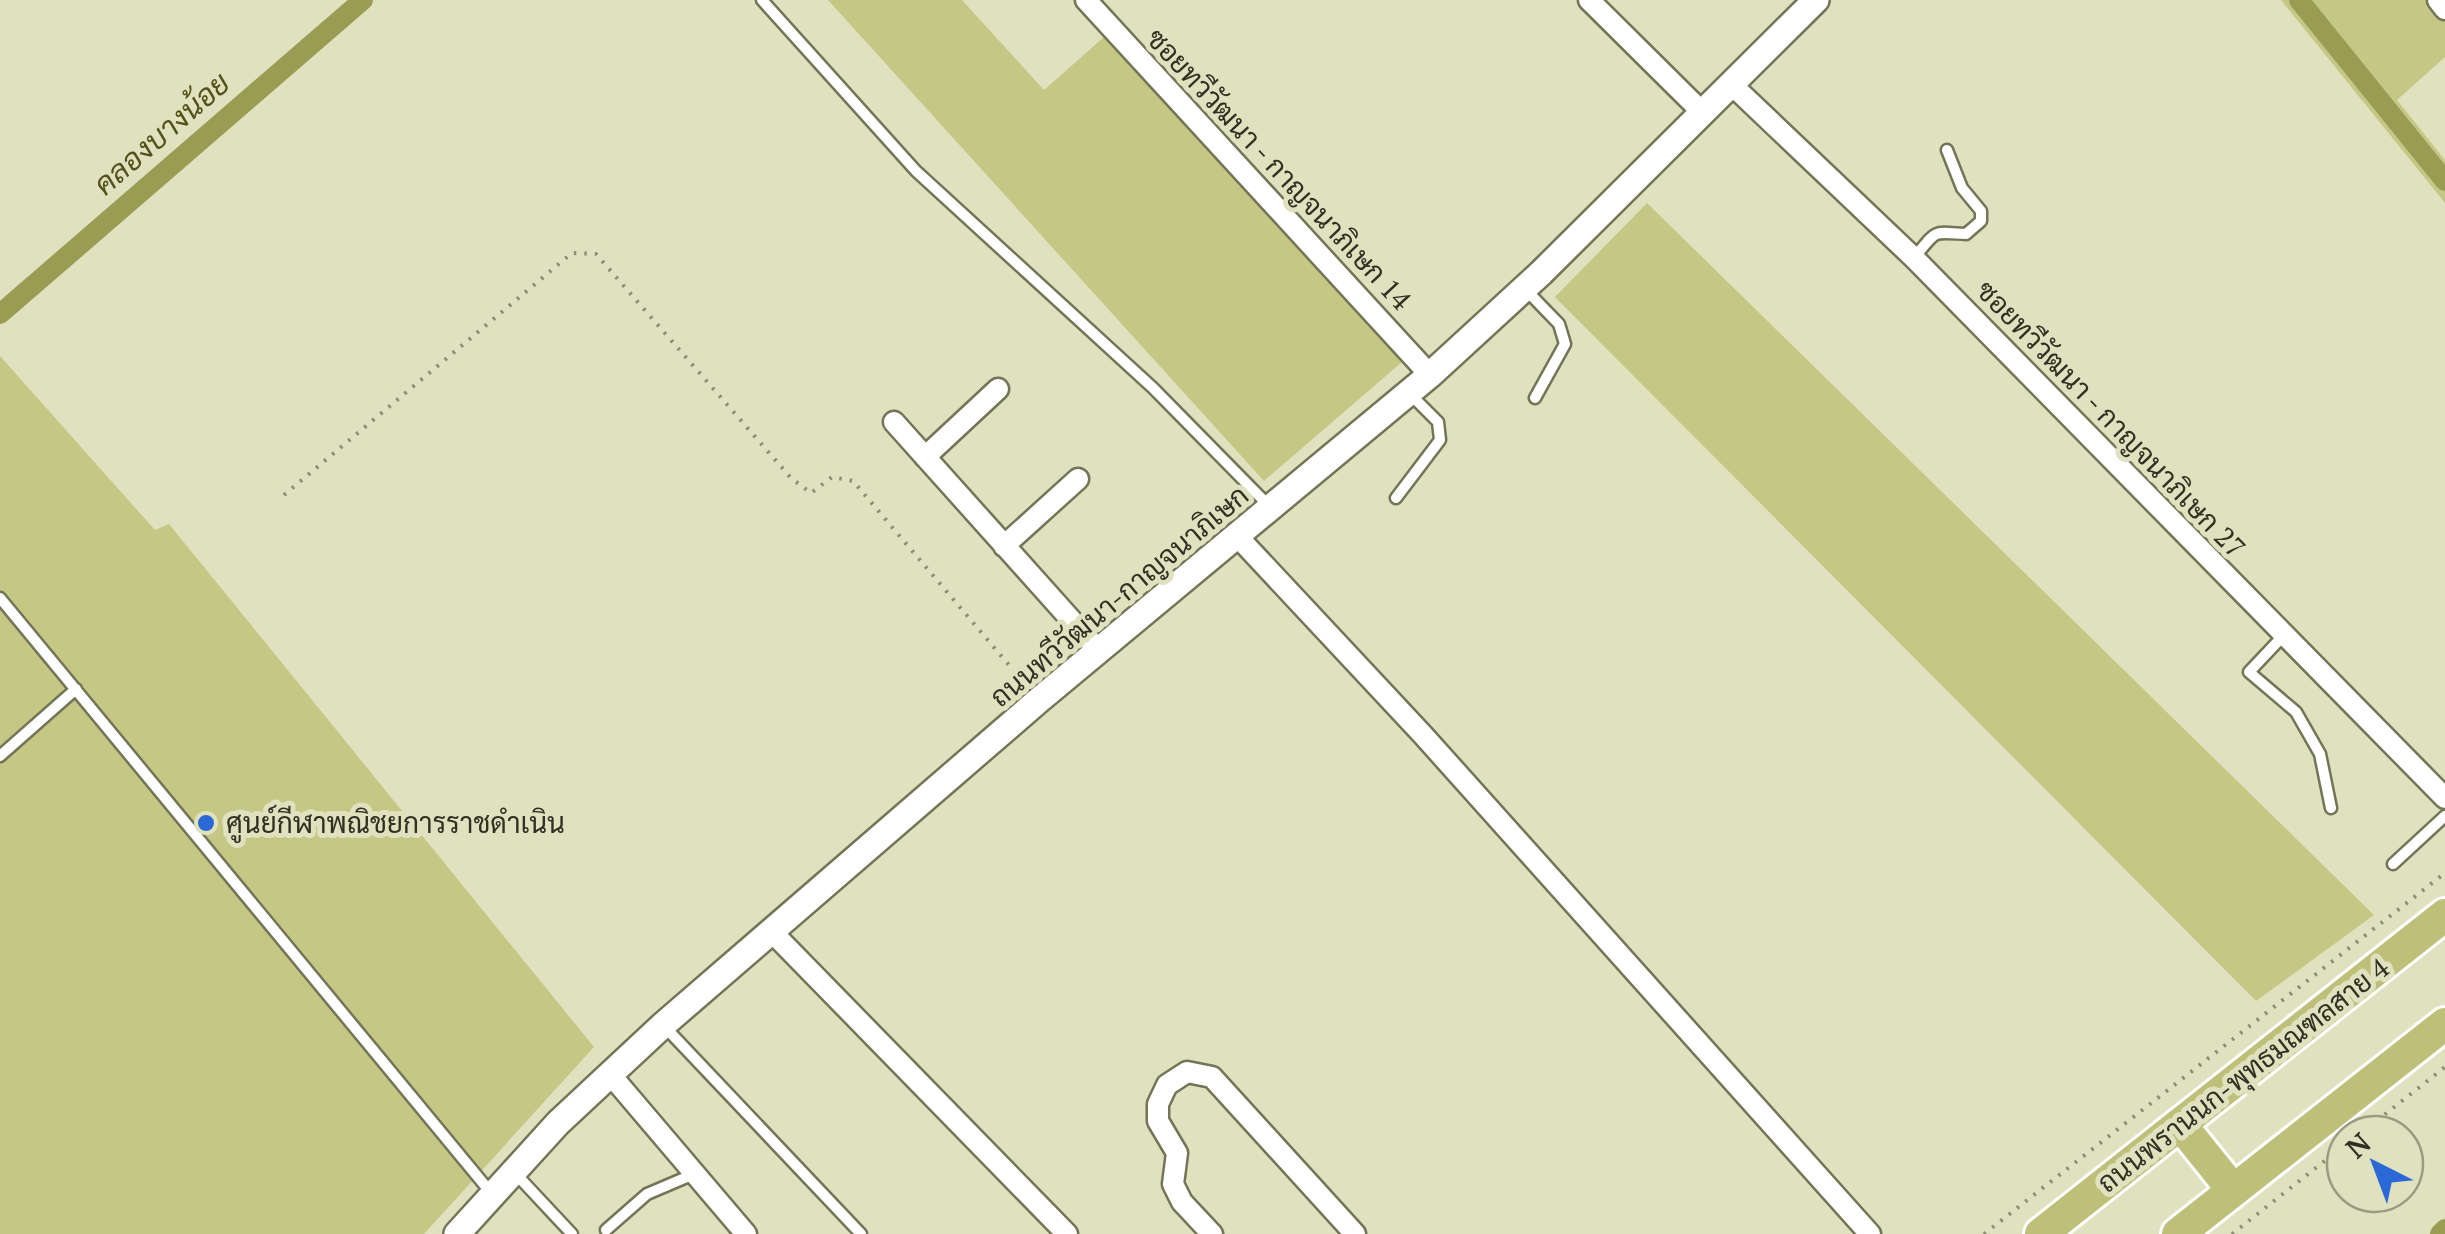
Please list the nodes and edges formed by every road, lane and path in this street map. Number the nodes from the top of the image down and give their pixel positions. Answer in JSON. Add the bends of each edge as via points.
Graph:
{"nodes":[{"id":1,"x":762,"y":0,"type":"edge"},
{"id":2,"x":1086,"y":0,"type":"edge"},
{"id":3,"x":1589,"y":0,"type":"edge"},
{"id":4,"x":1816,"y":0,"type":"edge"},
{"id":5,"x":2438,"y":0,"type":"edge"},
{"id":6,"x":2445,"y":9,"type":"edge"},
{"id":7,"x":1731,"y":84,"type":"junction"},
{"id":8,"x":1702,"y":113,"type":"junction"},
{"id":9,"x":1948,"y":150,"type":"dead end"},
{"id":10,"x":1914,"y":258,"type":"junction"},
{"id":11,"x":1524,"y":288,"type":"junction"},
{"id":12,"x":1430,"y":375,"type":"junction"},
{"id":13,"x":998,"y":388,"type":"dead end"},
{"id":14,"x":1409,"y":392,"type":"junction"},
{"id":15,"x":1534,"y":398,"type":"dead end"},
{"id":16,"x":894,"y":422,"type":"dead end"},
{"id":17,"x":925,"y":457,"type":"junction"},
{"id":18,"x":1078,"y":479,"type":"dead end"},
{"id":19,"x":284,"y":495,"type":"dead end"},
{"id":20,"x":1396,"y":498,"type":"dead end"},
{"id":21,"x":1272,"y":508,"type":"junction"},
{"id":22,"x":1238,"y":537,"type":"junction"},
{"id":23,"x":1004,"y":546,"type":"junction"},
{"id":24,"x":0,"y":598,"type":"edge"},
{"id":25,"x":2284,"y":635,"type":"junction"},
{"id":26,"x":1099,"y":652,"type":"junction"},
{"id":27,"x":76,"y":689,"type":"junction"},
{"id":28,"x":1040,"y":700,"type":"junction"},
{"id":29,"x":0,"y":756,"type":"edge"},
{"id":30,"x":2445,"y":798,"type":"edge"},
{"id":31,"x":2331,"y":808,"type":"dead end"},
{"id":32,"x":2445,"y":816,"type":"edge"},
{"id":33,"x":2392,"y":864,"type":"dead end"},
{"id":34,"x":2445,"y":873,"type":"edge"},
{"id":35,"x":2445,"y":915,"type":"edge"},
{"id":36,"x":772,"y":932,"type":"junction"},
{"id":37,"x":2445,"y":1024,"type":"edge"},
{"id":38,"x":663,"y":1025,"type":"junction"},
{"id":39,"x":2445,"y":1067,"type":"edge"},
{"id":40,"x":610,"y":1074,"type":"junction"},
{"id":41,"x":2385,"y":1114,"type":"edge"},
{"id":42,"x":2180,"y":1124,"type":"junction"},
{"id":43,"x":2325,"y":1161,"type":"edge"},
{"id":44,"x":513,"y":1172,"type":"junction"},
{"id":45,"x":694,"y":1174,"type":"junction"},
{"id":46,"x":2234,"y":1190,"type":"junction"},
{"id":47,"x":492,"y":1194,"type":"junction"},
{"id":48,"x":606,"y":1230,"type":"dead end"},
{"id":49,"x":457,"y":1234,"type":"edge"},
{"id":50,"x":572,"y":1234,"type":"edge"},
{"id":51,"x":746,"y":1234,"type":"edge"},
{"id":52,"x":861,"y":1234,"type":"edge"},
{"id":53,"x":1067,"y":1234,"type":"edge"},
{"id":54,"x":1212,"y":1234,"type":"edge"},
{"id":55,"x":1354,"y":1234,"type":"edge"},
{"id":56,"x":1870,"y":1234,"type":"edge"},
{"id":57,"x":1984,"y":1234,"type":"edge"},
{"id":58,"x":2041,"y":1234,"type":"edge"},
{"id":59,"x":2178,"y":1234,"type":"edge"},
{"id":60,"x":2232,"y":1234,"type":"edge"}],
"edges":[{"from":1,"to":21,"type":"lane","via":[[916,172]]},
{"from":2,"to":12,"type":"street","name":"ซอยทวีวัฒนา - กาญจนาภิเษก 14"},
{"from":3,"to":8,"type":"street"},
{"from":4,"to":7,"type":"street","name":"ถนนทวีวัฒนา-กาญจนาภิเษก"},
{"from":5,"to":6,"type":"street"},
{"from":7,"to":8,"type":"street","name":"ถนนทวีวัฒนา-กาญจนาภิเษก"},
{"from":7,"to":10,"type":"street","name":"ซอยทวีวัฒนา - กาญจนาภิเษก 27"},
{"from":8,"to":11,"type":"street","name":"ถนนทวีวัฒนา-กาญจนาภิเษก"},
{"from":9,"to":10,"type":"lane","via":[[1962,188],[1982,211],[1980,221],[1966,234],[1936,232]]},
{"from":10,"to":25,"type":"street","name":"ซอยทวีวัฒนา - กาญจนาภิเษก 27"},
{"from":11,"to":12,"type":"street","name":"ถนนทวีวัฒนา-กาญจนาภิเษก"},
{"from":11,"to":15,"type":"lane","via":[[1559,324],[1565,344]]},
{"from":12,"to":14,"type":"street","name":"ถนนทวีวัฒนา-กาญจนาภิเษก"},
{"from":13,"to":17,"type":"street"},
{"from":14,"to":20,"type":"lane","via":[[1438,422],[1440,440]]},
{"from":14,"to":21,"type":"street","name":"ถนนทวีวัฒนา-กาญจนาภิเษก"},
{"from":16,"to":17,"type":"street"},
{"from":17,"to":23,"type":"street"},
{"from":18,"to":23,"type":"street"},
{"from":19,"to":28,"type":"path","via":[[572,253],[596,254],[791,478],[811,493],[832,477],[853,481]]},
{"from":21,"to":22,"type":"street","name":"ถนนทวีวัฒนา-กาญจนาภิเษก"},
{"from":22,"to":26,"type":"street","name":"ถนนทวีวัฒนา-กาญจนาภิเษก"},
{"from":22,"to":56,"type":"street"},
{"from":23,"to":26,"type":"street"},
{"from":24,"to":27,"type":"lane"},
{"from":25,"to":30,"type":"street","name":"ซอยทวีวัฒนา - กาญจนาภิเษก 27"},
{"from":25,"to":31,"type":"lane","via":[[2249,672],[2296,712],[2320,754]]},
{"from":26,"to":28,"type":"street","name":"ถนนทวีวัฒนา-กาญจนาภิเษก"},
{"from":27,"to":29,"type":"lane"},
{"from":27,"to":47,"type":"lane"},
{"from":28,"to":36,"type":"street","name":"ถนนทวีวัฒนา-กาญจนาภิเษก"},
{"from":32,"to":33,"type":"lane"},
{"from":34,"to":57,"type":"path"},
{"from":35,"to":42,"type":"main road","name":"ถนนพรานนก-พุทธมณฑลสาย 4"},
{"from":36,"to":38,"type":"street","name":"ถนนทวีวัฒนา-กาญจนาภิเษก"},
{"from":36,"to":53,"type":"street"},
{"from":37,"to":46,"type":"main road"},
{"from":38,"to":40,"type":"street","name":"ถนนทวีวัฒนา-กาญจนาภิเษก"},
{"from":38,"to":52,"type":"lane"},
{"from":39,"to":41,"type":"path"},
{"from":40,"to":44,"type":"street","name":"ถนนทวีวัฒนา-กาญจนาภิเษก"},
{"from":40,"to":45,"type":"street"},
{"from":42,"to":46,"type":"main road"},
{"from":42,"to":58,"type":"main road","name":"ถนนพรานนก-พุทธมณฑลสาย 4"},
{"from":43,"to":60,"type":"path"},
{"from":44,"to":47,"type":"street","name":"ถนนทวีวัฒนา-กาญจนาภิเษก"},
{"from":44,"to":50,"type":"lane"},
{"from":45,"to":48,"type":"lane","via":[[647,1194]]},
{"from":45,"to":51,"type":"street"},
{"from":46,"to":59,"type":"main road"},
{"from":47,"to":49,"type":"street","name":"ถนนทวีวัฒนา-กาญจนาภิเษก"},
{"from":54,"to":55,"type":"street","via":[[1173,1184],[1177,1153],[1158,1121],[1166,1085],[1187,1072],[1212,1077]]}]}
